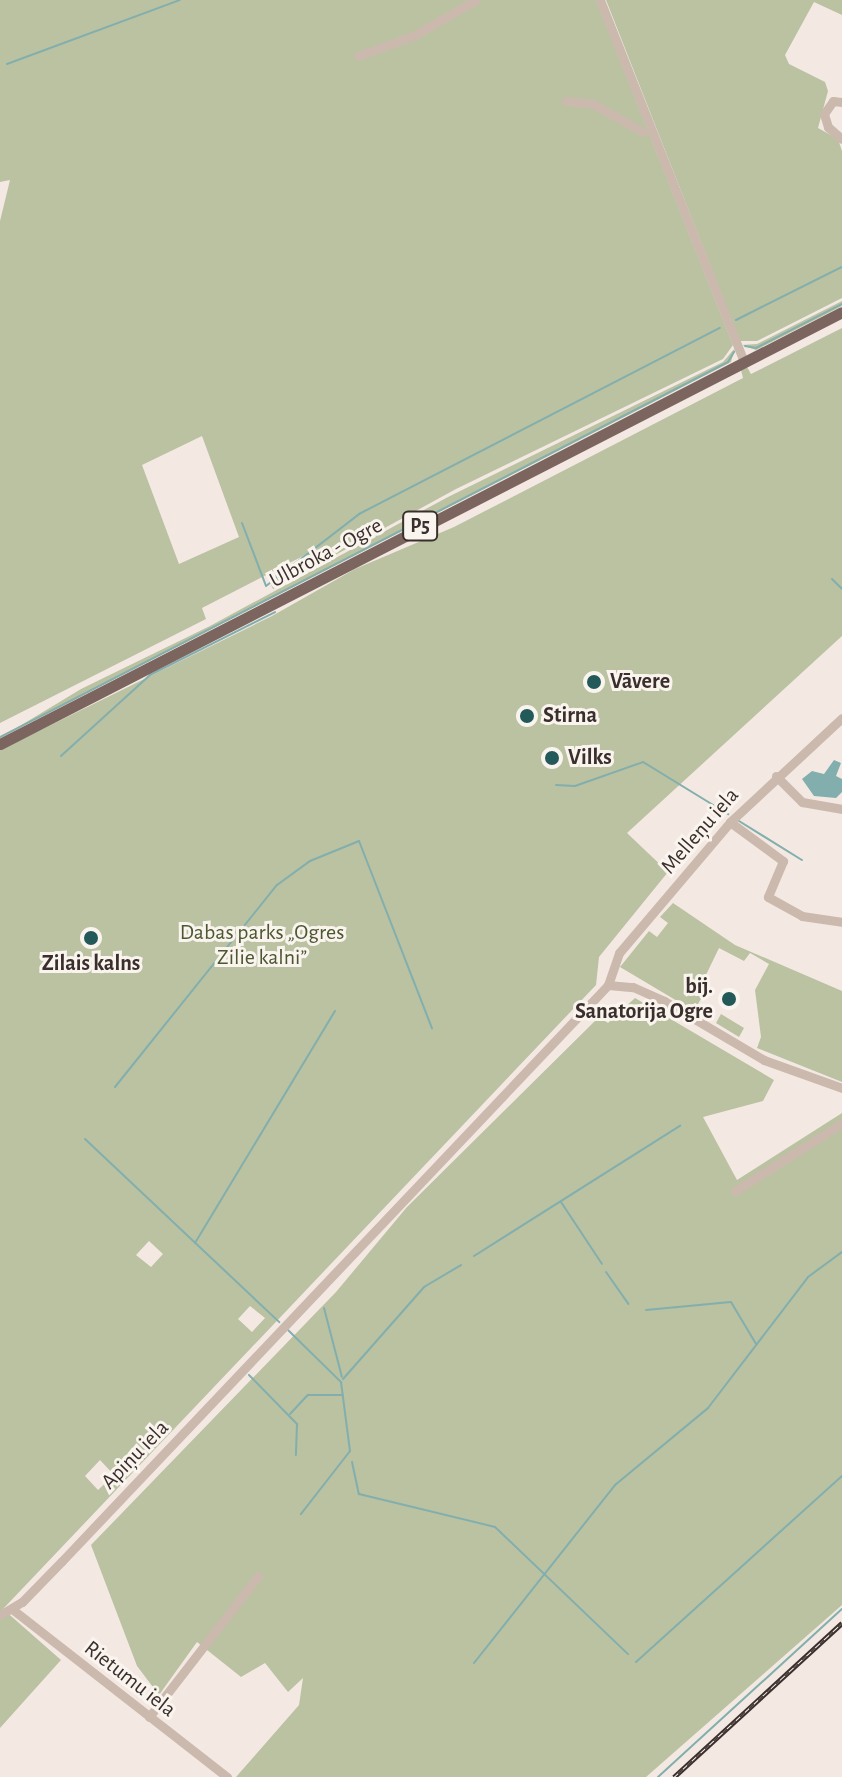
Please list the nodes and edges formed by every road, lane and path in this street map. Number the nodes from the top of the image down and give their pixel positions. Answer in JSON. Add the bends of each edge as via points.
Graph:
{"nodes":[{"id":1,"x":476,"y":0,"type":"edge"},
{"id":2,"x":600,"y":0,"type":"edge"},
{"id":3,"x":358,"y":56,"type":"dead end"},
{"id":4,"x":566,"y":101,"type":"dead end"},
{"id":5,"x":842,"y":102,"type":"edge"},
{"id":6,"x":643,"y":132,"type":"dead end"},
{"id":7,"x":842,"y":139,"type":"edge"},
{"id":8,"x":842,"y":312,"type":"edge"},
{"id":9,"x":744,"y":361,"type":"junction"},
{"id":10,"x":842,"y":718,"type":"edge"},
{"id":11,"x":0,"y":744,"type":"edge"},
{"id":12,"x":776,"y":776,"type":"junction"},
{"id":13,"x":842,"y":809,"type":"edge"},
{"id":14,"x":730,"y":822,"type":"junction"},
{"id":15,"x":842,"y":922,"type":"edge"},
{"id":16,"x":608,"y":985,"type":"junction"},
{"id":17,"x":842,"y":1088,"type":"edge"},
{"id":18,"x":842,"y":1123,"type":"edge"},
{"id":19,"x":735,"y":1191,"type":"dead end"},
{"id":20,"x":258,"y":1576,"type":"dead end"},
{"id":21,"x":12,"y":1609,"type":"junction"},
{"id":22,"x":0,"y":1615,"type":"edge"},
{"id":23,"x":149,"y":1717,"type":"junction"},
{"id":24,"x":227,"y":1777,"type":"edge"}],
"edges":[{"from":1,"to":3,"type":"street","via":[[415,35]]},
{"from":2,"to":9,"type":"street"},
{"from":4,"to":6,"type":"street","via":[[593,104]]},
{"from":5,"to":7,"type":"street","via":[[833,101],[824,114],[828,127]]},
{"from":8,"to":9,"type":"main road","name":"Ulbroka - Ogre","number":"P5"},
{"from":9,"to":11,"type":"main road","name":"Ulbroka - Ogre","number":"P5"},
{"from":10,"to":12,"type":"street","name":"Melleņu iela"},
{"from":12,"to":13,"type":"street","via":[[802,802]]},
{"from":12,"to":14,"type":"street","name":"Melleņu iela"},
{"from":14,"to":15,"type":"street","via":[[783,861],[768,897],[802,916]]},
{"from":14,"to":16,"type":"street","name":"Melleņu iela","via":[[619,953]]},
{"from":16,"to":17,"type":"street","via":[[633,987],[764,1060]]},
{"from":16,"to":21,"type":"street","name":"Apiņu iela"},
{"from":18,"to":19,"type":"street"},
{"from":20,"to":23,"type":"street"},
{"from":21,"to":22,"type":"street","name":"Apiņu iela"},
{"from":21,"to":23,"type":"street","name":"Rietumu iela"},
{"from":23,"to":24,"type":"street","name":"Rietumu iela"}]}
